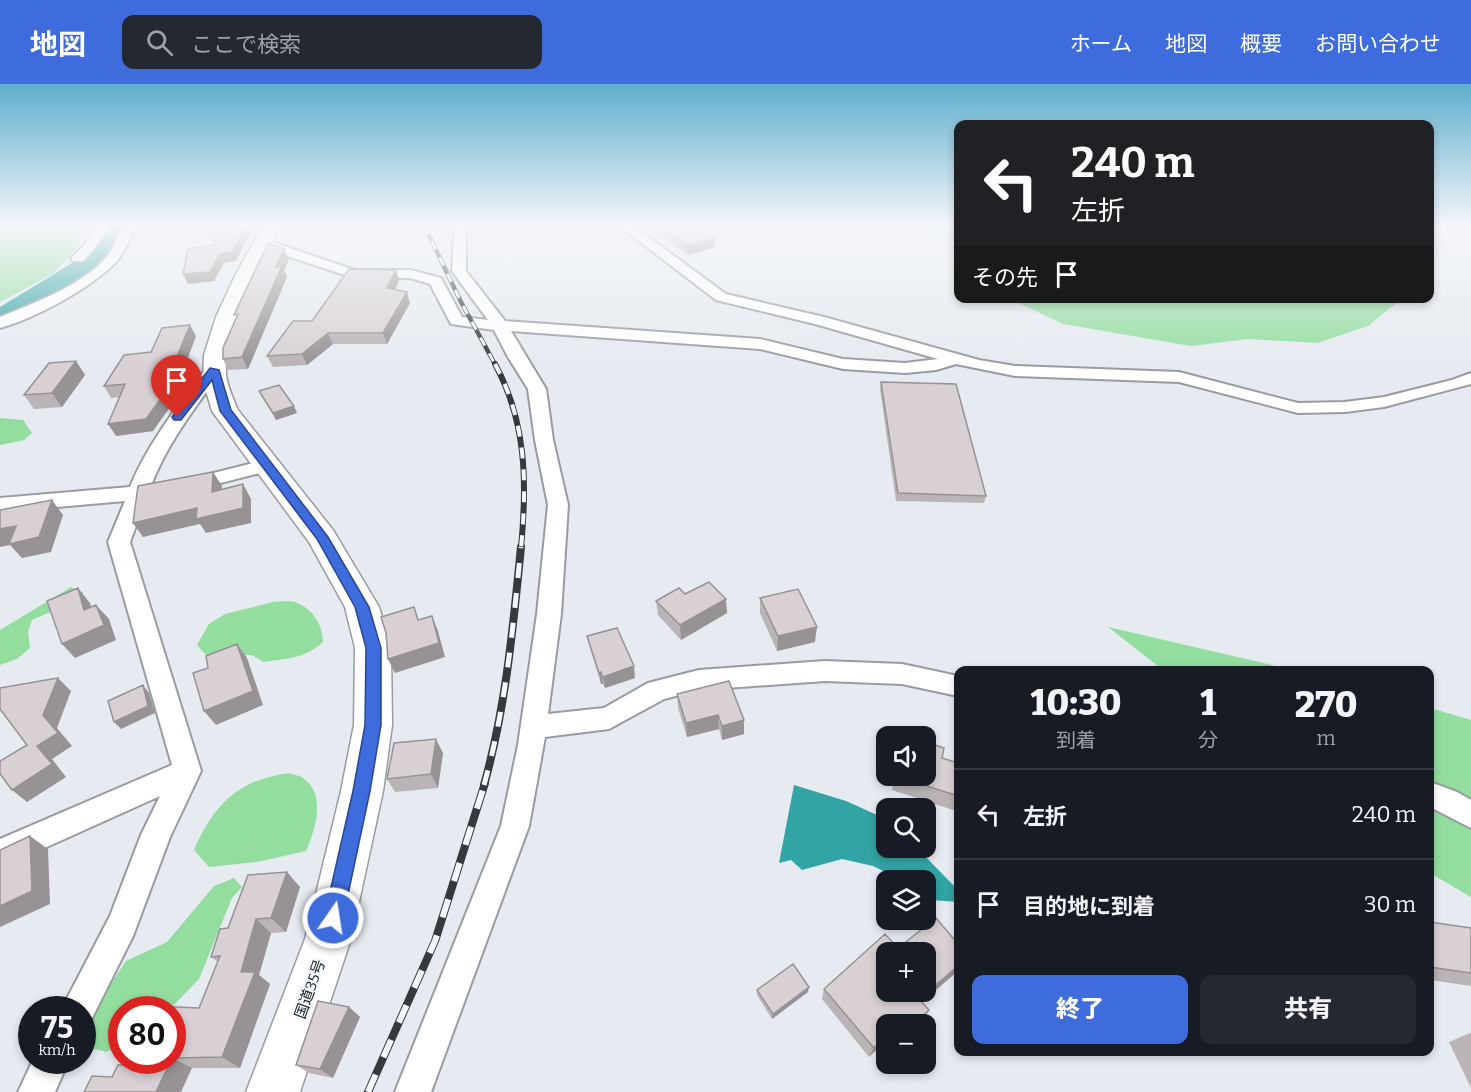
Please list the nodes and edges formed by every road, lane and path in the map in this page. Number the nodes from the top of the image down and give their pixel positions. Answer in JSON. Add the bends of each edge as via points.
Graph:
{"nodes":[{"id":1,"x":97,"y":272,"type":"edge"},
{"id":2,"x":248,"y":272,"type":"edge"},
{"id":3,"x":350,"y":272,"type":"edge"},
{"id":4,"x":459,"y":272,"type":"edge"},
{"id":5,"x":687,"y":272,"type":"edge"},
{"id":6,"x":0,"y":323,"type":"edge"},
{"id":7,"x":499,"y":324,"type":"junction"},
{"id":8,"x":955,"y":360,"type":"junction"},
{"id":9,"x":214,"y":370,"type":"junction"},
{"id":10,"x":1471,"y":378,"type":"edge"},
{"id":11,"x":269,"y":465,"type":"junction"},
{"id":12,"x":136,"y":494,"type":"junction"},
{"id":13,"x":0,"y":505,"type":"edge"},
{"id":14,"x":954,"y":685,"type":"edge"},
{"id":15,"x":534,"y":727,"type":"junction"},
{"id":16,"x":186,"y":771,"type":"junction"},
{"id":17,"x":1434,"y":796,"type":"edge"},
{"id":18,"x":1471,"y":815,"type":"edge"},
{"id":19,"x":0,"y":854,"type":"edge"},
{"id":20,"x":85,"y":996,"type":"edge"},
{"id":21,"x":45,"y":1074,"type":"edge"},
{"id":22,"x":36,"y":1092,"type":"edge"},
{"id":23,"x":273,"y":1092,"type":"edge"},
{"id":24,"x":413,"y":1092,"type":"edge"}],
"edges":[{"from":1,"to":6,"type":"street","via":[[59,296]]},
{"from":2,"to":9,"type":"highway","name":"国道35号","via":[[222,329]]},
{"from":3,"to":7,"type":"street","via":[[411,274],[436,281],[456,321]]},
{"from":4,"to":7,"type":"street"},
{"from":5,"to":8,"type":"street","via":[[721,297],[819,320]]},
{"from":7,"to":8,"type":"street","via":[[760,344],[843,364],[904,368]]},
{"from":7,"to":15,"type":"street","via":[[537,389],[558,505]]},
{"from":8,"to":10,"type":"street","via":[[1015,371],[1179,376],[1298,408],[1384,402]]},
{"from":9,"to":11,"type":"highway","name":"国道35号","via":[[225,411]]},
{"from":9,"to":12,"type":"street","via":[[177,417]]},
{"from":11,"to":12,"type":"street","via":[[204,483]]},
{"from":11,"to":23,"type":"highway","name":"国道35号","via":[[328,547],[362,607],[373,648],[373,725],[362,791],[328,939]]},
{"from":12,"to":13,"type":"street"},
{"from":12,"to":16,"type":"street","via":[[119,542]]},
{"from":14,"to":15,"type":"street","via":[[902,674],[825,671],[699,681],[657,690],[609,718]]},
{"from":15,"to":24,"type":"street","via":[[515,826]]},
{"from":16,"to":19,"type":"street"},
{"from":16,"to":20,"type":"street","via":[[156,835],[122,925]]},
{"from":17,"to":18,"type":"street"},
{"from":21,"to":22,"type":"street"}]}
